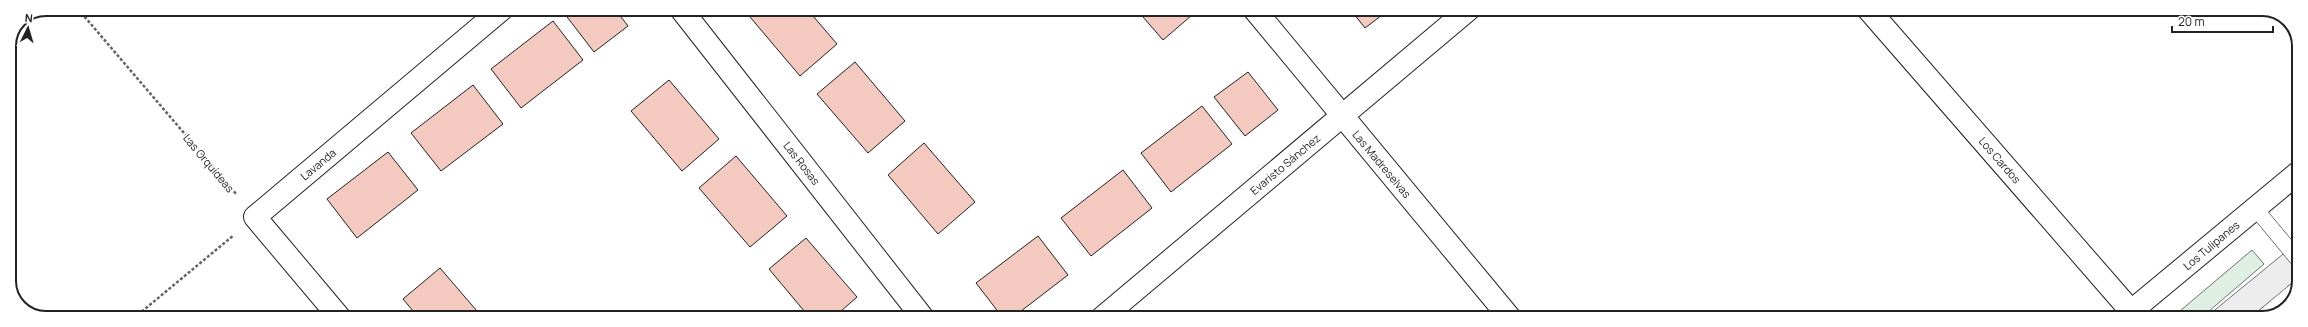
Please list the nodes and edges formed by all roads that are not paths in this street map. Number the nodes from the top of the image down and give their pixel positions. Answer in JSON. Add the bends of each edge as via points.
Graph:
{"nodes":[{"id":1,"x":494,"y":16,"type":"edge"},
{"id":2,"x":686,"y":16,"type":"edge"},
{"id":3,"x":1260,"y":16,"type":"edge"},
{"id":4,"x":1461,"y":16,"type":"edge"},
{"id":5,"x":1874,"y":16,"type":"edge"},
{"id":6,"x":1342,"y":116,"type":"junction"},
{"id":7,"x":2292,"y":178,"type":"edge"},
{"id":8,"x":2255,"y":208,"type":"junction"},
{"id":9,"x":2292,"y":252,"type":"edge"},
{"id":10,"x":2288,"y":296,"type":"edge"},
{"id":11,"x":2274,"y":308,"type":"edge"},
{"id":12,"x":334,"y":311,"type":"edge"},
{"id":13,"x":918,"y":311,"type":"edge"},
{"id":14,"x":1110,"y":311,"type":"edge"},
{"id":15,"x":1504,"y":311,"type":"edge"},
{"id":16,"x":2126,"y":311,"type":"edge"},
{"id":17,"x":2136,"y":311,"type":"edge"}],
"edges":[{"from":1,"to":12,"type":"street","name":"Lavanda","via":[[255,217]]},
{"from":2,"to":13,"type":"street","name":"Las Rosas"},
{"from":3,"to":6,"type":"street","name":"Las Madreselvas"},
{"from":4,"to":6,"type":"street","name":"Evaristo Sánchez"},
{"from":5,"to":16,"type":"street","name":"Los Cardos"},
{"from":6,"to":14,"type":"street","name":"Evaristo Sánchez"},
{"from":6,"to":15,"type":"street","name":"Las Madreselvas"},
{"from":7,"to":8,"type":"street","name":"Los Tulipanes"},
{"from":8,"to":9,"type":"lane"},
{"from":8,"to":17,"type":"street","name":"Los Tulipanes"},
{"from":10,"to":11,"type":"lane"}]}
